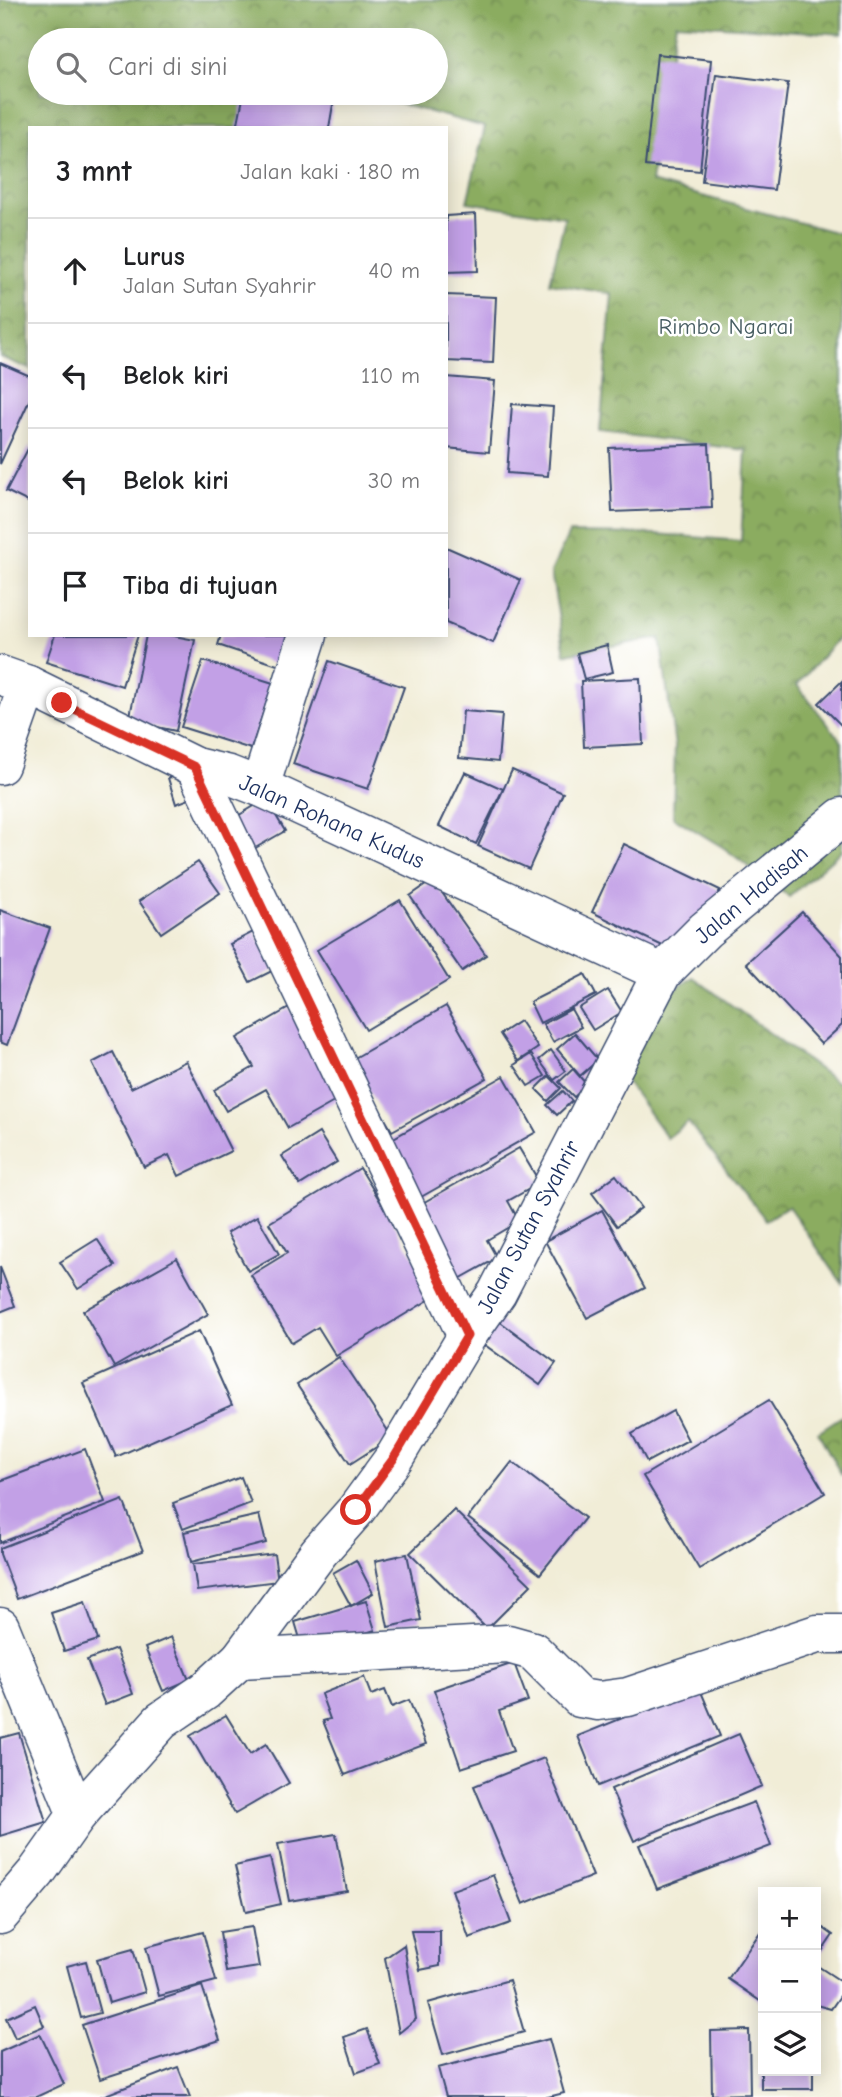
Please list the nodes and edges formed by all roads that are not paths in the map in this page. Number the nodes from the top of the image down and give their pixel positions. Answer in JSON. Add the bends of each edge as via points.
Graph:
{"nodes":[{"id":1,"x":307,"y":637,"type":"edge"},
{"id":2,"x":14,"y":680,"type":"edge"},
{"id":3,"x":0,"y":765,"type":"edge"},
{"id":4,"x":195,"y":767,"type":"junction"},
{"id":5,"x":260,"y":787,"type":"junction"},
{"id":6,"x":842,"y":817,"type":"edge"},
{"id":7,"x":662,"y":973,"type":"junction"},
{"id":8,"x":467,"y":1336,"type":"junction"},
{"id":9,"x":0,"y":1626,"type":"edge"},
{"id":10,"x":842,"y":1633,"type":"edge"},
{"id":11,"x":240,"y":1659,"type":"junction"},
{"id":12,"x":77,"y":1815,"type":"junction"},
{"id":13,"x":0,"y":1915,"type":"edge"}],
"edges":[{"from":1,"to":5,"type":"street"},
{"from":2,"to":3,"type":"street"},
{"from":2,"to":4,"type":"street","name":"Jalan Rohana Kudus"},
{"from":4,"to":5,"type":"street","name":"Jalan Rohana Kudus"},
{"from":4,"to":8,"type":"street"},
{"from":5,"to":7,"type":"street","name":"Jalan Rohana Kudus"},
{"from":6,"to":7,"type":"street","name":"Jalan Hadisah","via":[[705,930]]},
{"from":7,"to":8,"type":"street","name":"Jalan Sutan Syahrir","via":[[497,1293]]},
{"from":8,"to":11,"type":"street","name":"Jalan Sutan Syahrir","via":[[394,1458]]},
{"from":9,"to":12,"type":"street"},
{"from":10,"to":11,"type":"street","via":[[817,1634],[628,1697],[598,1701],[580,1698],[533,1651],[508,1644]]},
{"from":11,"to":12,"type":"street","name":"Jalan Sutan Syahrir","via":[[205,1691],[161,1721]]},
{"from":12,"to":13,"type":"street","name":"Jalan Sutan Syahrir"}]}
